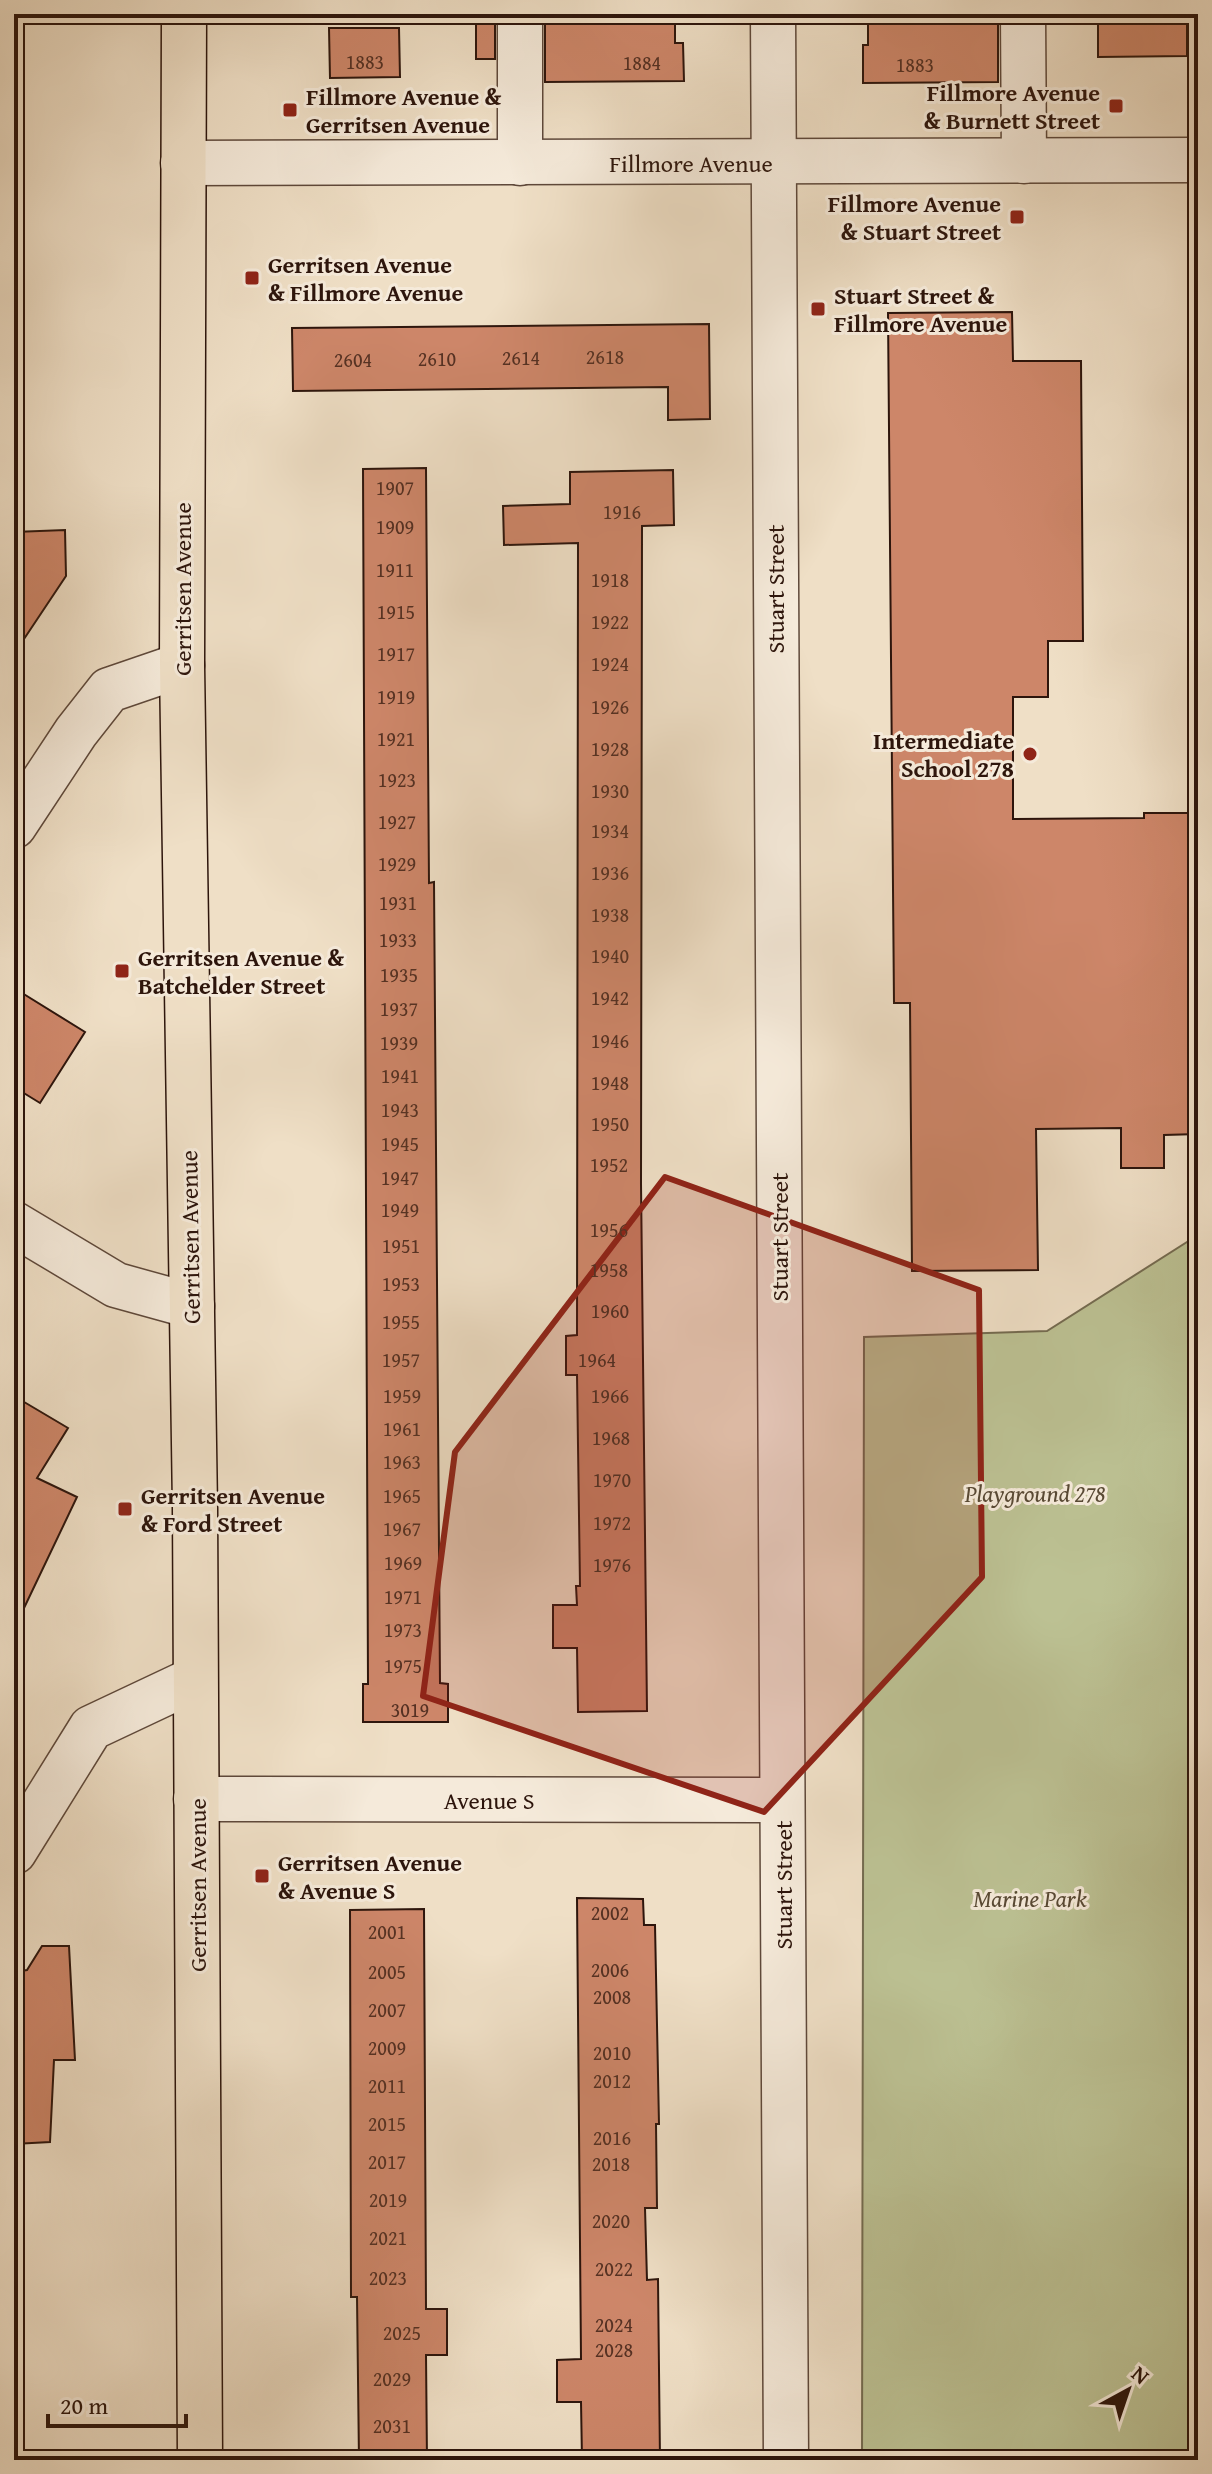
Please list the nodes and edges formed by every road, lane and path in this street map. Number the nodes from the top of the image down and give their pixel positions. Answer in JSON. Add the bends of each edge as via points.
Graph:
{"nodes":[{"id":1,"x":184,"y":14,"type":"edge"},
{"id":2,"x":520,"y":14,"type":"edge"},
{"id":3,"x":773,"y":14,"type":"edge"},
{"id":4,"x":1023,"y":14,"type":"edge"},
{"id":5,"x":1198,"y":160,"type":"edge"},
{"id":6,"x":1024,"y":161,"type":"junction"},
{"id":7,"x":774,"y":162,"type":"junction"},
{"id":8,"x":183,"y":163,"type":"junction"},
{"id":9,"x":520,"y":163,"type":"junction"},
{"id":10,"x":182,"y":665,"type":"junction"},
{"id":11,"x":14,"y":826,"type":"edge"},
{"id":12,"x":14,"y":1224,"type":"edge"},
{"id":13,"x":192,"y":1306,"type":"junction"},
{"id":14,"x":195,"y":1679,"type":"junction"},
{"id":15,"x":196,"y":1799,"type":"junction"},
{"id":16,"x":782,"y":1800,"type":"junction"},
{"id":17,"x":14,"y":1852,"type":"edge"},
{"id":18,"x":200,"y":2460,"type":"edge"},
{"id":19,"x":786,"y":2460,"type":"edge"}],
"edges":[{"from":1,"to":8,"type":"main road","name":"Gerritsen Avenue"},
{"from":2,"to":9,"type":"street"},
{"from":3,"to":7,"type":"street","name":"Stuart Street"},
{"from":4,"to":6,"type":"street"},
{"from":5,"to":6,"type":"street","name":"Fillmore Avenue"},
{"from":6,"to":7,"type":"street","name":"Fillmore Avenue"},
{"from":7,"to":9,"type":"street","name":"Fillmore Avenue"},
{"from":7,"to":16,"type":"street","name":"Stuart Street"},
{"from":8,"to":9,"type":"street","name":"Fillmore Avenue"},
{"from":8,"to":10,"type":"main road","name":"Gerritsen Avenue"},
{"from":10,"to":11,"type":"street","via":[[109,690]]},
{"from":10,"to":13,"type":"main road","name":"Gerritsen Avenue"},
{"from":12,"to":13,"type":"street","via":[[116,1285]]},
{"from":13,"to":14,"type":"main road","name":"Gerritsen Avenue"},
{"from":14,"to":15,"type":"main road","name":"Gerritsen Avenue"},
{"from":14,"to":17,"type":"street","via":[[91,1728]]},
{"from":15,"to":16,"type":"street","name":"Avenue S"},
{"from":15,"to":18,"type":"main road","name":"Gerritsen Avenue"},
{"from":16,"to":19,"type":"street","name":"Stuart Street"}]}
